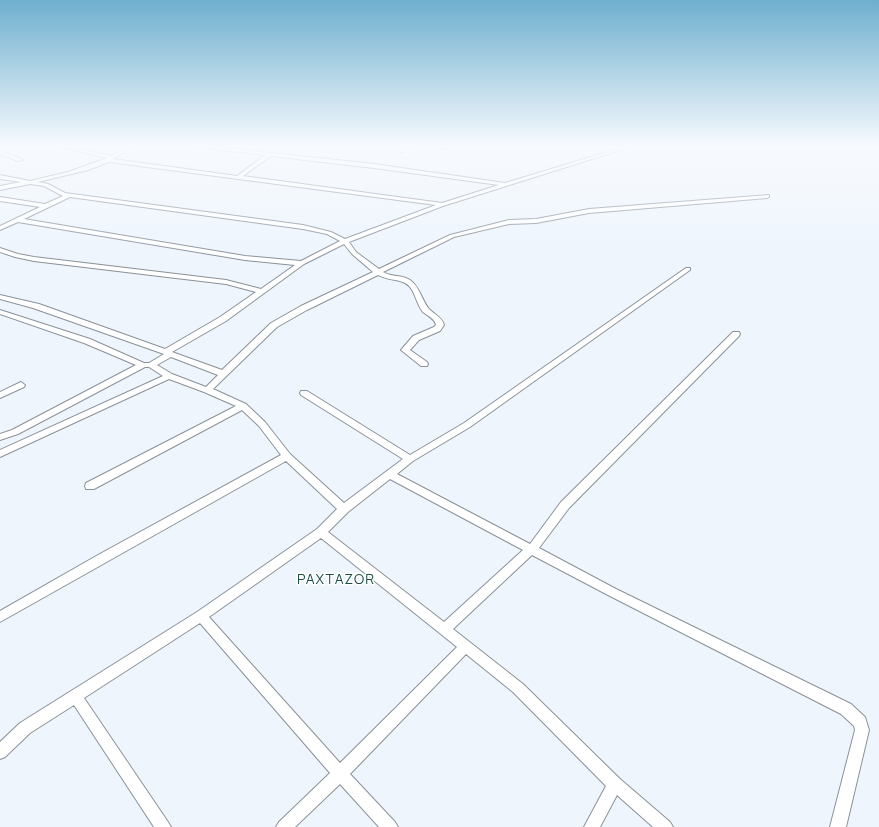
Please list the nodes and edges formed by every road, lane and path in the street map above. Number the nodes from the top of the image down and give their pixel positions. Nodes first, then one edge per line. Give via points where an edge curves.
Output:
1 (16, 185) edge
2 (44, 185) edge
3 (287, 185) edge
4 (505, 185) edge
5 (0, 188) edge
6 (70, 195) junction
7 (767, 196) dead end
8 (0, 199) edge
9 (441, 205) junction
10 (45, 206) junction
11 (19, 220) junction
12 (0, 221) edge
13 (11, 223) junction
14 (0, 228) edge
15 (346, 242) junction
16 (0, 250) edge
17 (302, 263) junction
18 (688, 269) dead end
19 (378, 272) junction
20 (261, 291) junction
21 (0, 297) edge
22 (0, 312) edge
23 (736, 334) dead end
24 (168, 353) junction
25 (424, 364) dead end
26 (147, 365) junction
27 (224, 374) junction
28 (169, 376) junction
29 (21, 385) dead end
30 (207, 390) junction
31 (304, 393) dead end
32 (0, 395) edge
33 (244, 406) junction
34 (0, 437) edge
35 (0, 454) edge
36 (287, 456) junction
37 (410, 459) junction
38 (390, 475) junction
39 (90, 486) dead end
40 (344, 509) junction
41 (321, 532) junction
42 (532, 549) junction
43 (201, 616) junction
44 (0, 618) edge
45 (443, 630) junction
46 (466, 647) junction
47 (75, 695) junction
48 (0, 752) edge
49 (340, 774) junction
50 (615, 784) junction
51 (163, 827) edge
52 (284, 827) edge
53 (390, 827) edge
54 (592, 827) edge
55 (665, 827) edge
56 (838, 827) edge

1 - 5 street
2 - 6 street
3 - 9 street
4 - 9 street
6 - 10 street
6 - 15 street via 303,227 329,233
7 - 19 street via 589,211 536,221 509,222 452,236
8 - 10 street
9 - 15 street
10 - 11 street
11 - 13 street
11 - 17 street via 245,258
12 - 13 street
13 - 14 street
15 - 17 street
15 - 19 street via 354,253
16 - 20 street via 34,259 226,282
17 - 20 street
18 - 37 street via 467,425
19 - 25 street via 387,277 407,281 426,310 439,321 437,329 416,338 405,350
19 - 27 street via 274,324
20 - 24 street via 223,319
21 - 24 street via 36,306
22 - 26 street via 87,341
23 - 42 street via 566,505
24 - 26 street
24 - 27 street
26 - 28 street
26 - 34 street via 15,432
27 - 30 street
28 - 30 street
28 - 35 street
29 - 32 street
30 - 33 street
31 - 37 street
33 - 36 street
33 - 39 street
36 - 40 street
36 - 44 street via 102,558
37 - 38 street
38 - 40 street
38 - 42 street
40 - 41 street
41 - 43 street
41 - 45 street
42 - 45 street
42 - 56 street via 612,592 846,708 860,722 862,730
43 - 47 street
43 - 49 street
45 - 46 street
46 - 49 street
46 - 50 street via 518,688
47 - 48 street via 25,728
47 - 51 street
49 - 52 street
49 - 53 street
50 - 54 street
50 - 55 street

